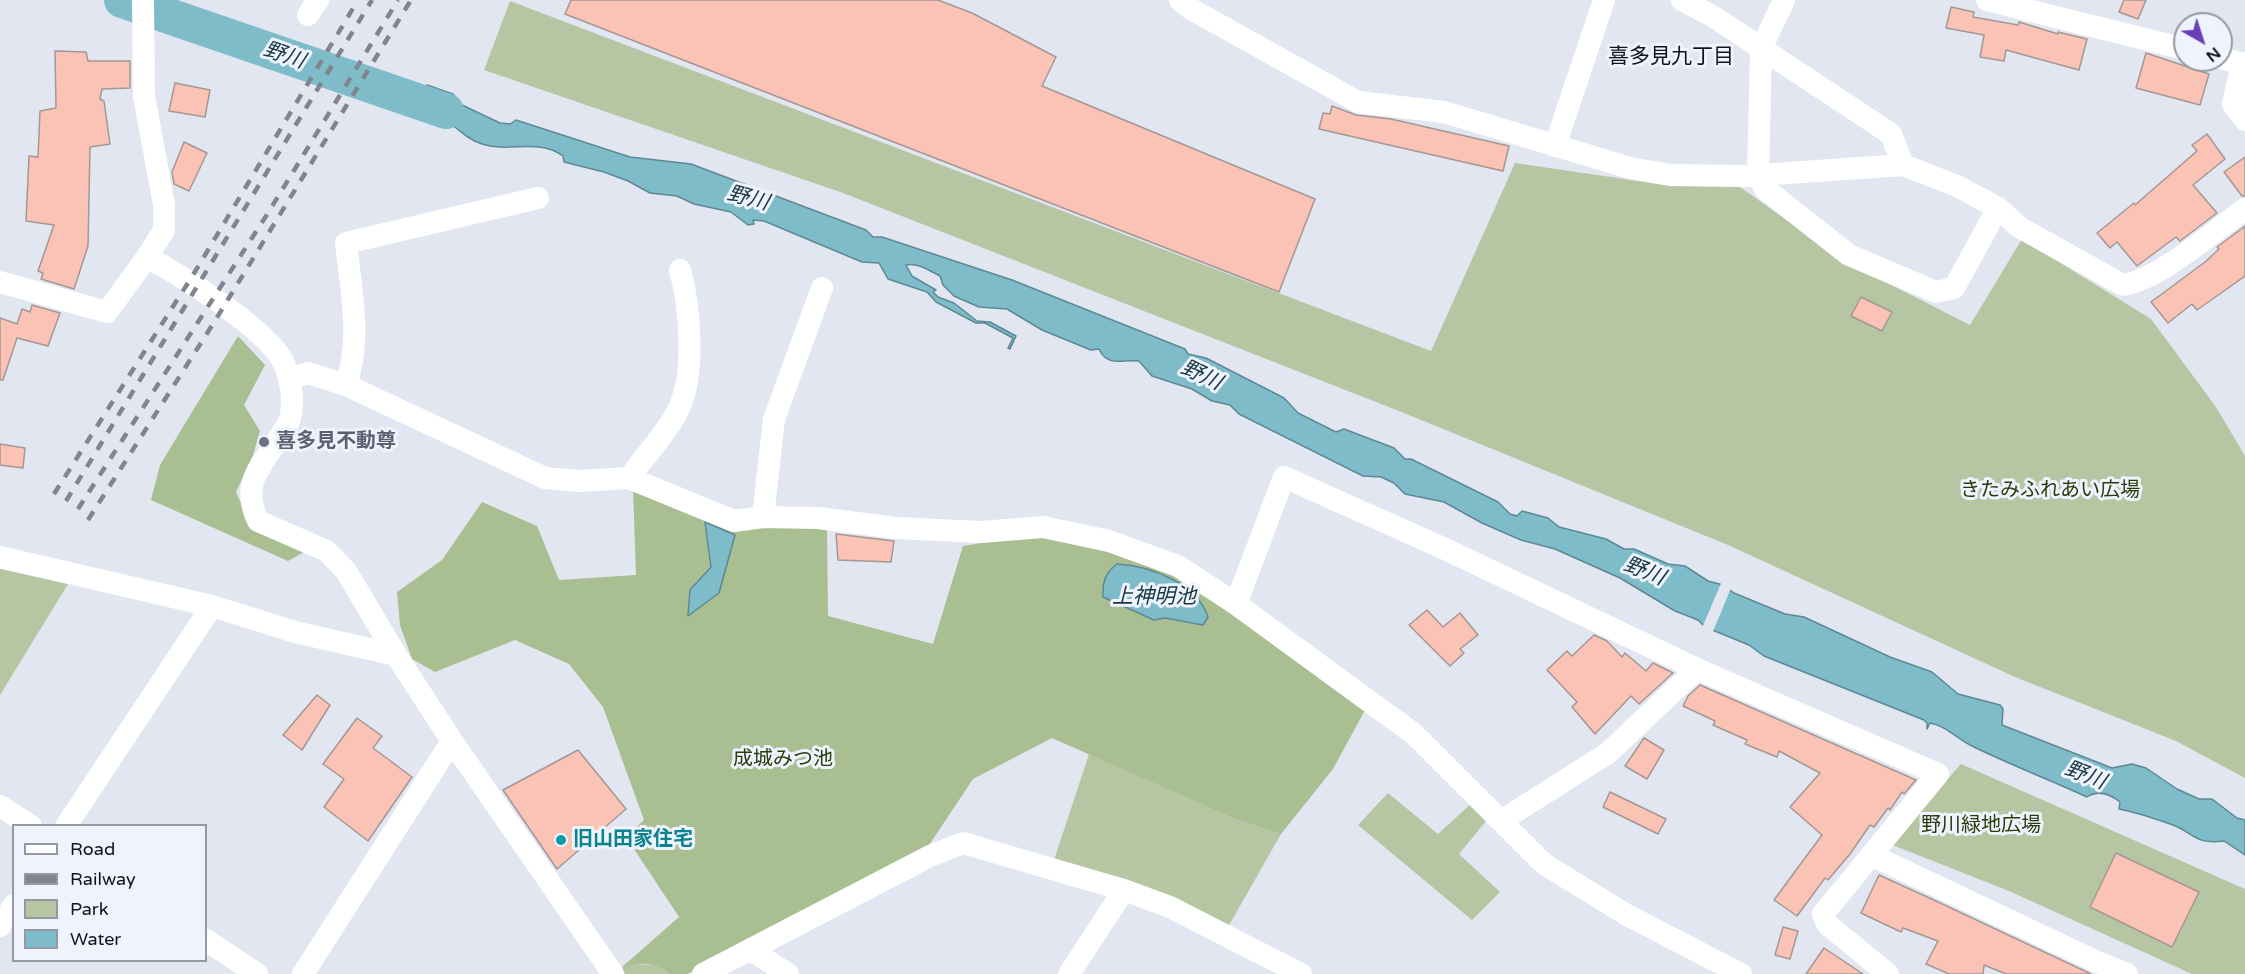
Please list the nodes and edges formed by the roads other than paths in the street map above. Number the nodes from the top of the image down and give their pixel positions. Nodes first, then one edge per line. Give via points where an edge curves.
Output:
1 (143, 0) edge
2 (1604, 0) edge
3 (1682, 0) edge
4 (1784, 0) edge
5 (1987, 0) edge
6 (1190, 3) edge
7 (2173, 46) edge
8 (1761, 49) junction
9 (2236, 62) edge
10 (2245, 120) edge
11 (1555, 146) junction
12 (1903, 165) junction
13 (1758, 174) junction
14 (538, 198) dead end
15 (1998, 208) junction
16 (2245, 209) edge
17 (147, 257) junction
18 (680, 270) dead end
19 (0, 282) edge
20 (822, 288) dead end
21 (289, 379) junction
22 (346, 385) junction
23 (628, 478) junction
24 (763, 517) junction
25 (0, 557) edge
26 (1236, 604) junction
27 (212, 606) junction
28 (396, 655) junction
29 (1696, 669) junction
30 (452, 741) junction
31 (0, 806) edge
32 (1501, 821) junction
33 (30, 824) edge
34 (67, 824) edge
35 (1871, 855) junction
36 (1124, 890) junction
37 (12, 908) edge
38 (0, 926) edge
39 (207, 941) edge
40 (751, 950) junction
41 (257, 974) edge
42 (303, 974) edge
43 (613, 974) edge
44 (703, 974) edge
45 (788, 974) edge
46 (1069, 974) edge
47 (1301, 974) edge
48 (1741, 974) edge
49 (1888, 974) edge
50 (2127, 974) edge

1 - 17 street via 144,96 164,206 164,230
2 - 11 street
3 - 8 street
4 - 8 street
5 - 7 street
6 - 11 street via 1358,102 1444,112
8 - 12 street via 1891,134
8 - 13 street
9 - 10 street via 2233,104
11 - 13 street via 1670,175
12 - 13 street
12 - 15 street via 1957,186
13 - 15 street via 1765,189 1849,255 1936,292 1954,288
14 - 22 street via 346,243 354,314 353,364
15 - 16 street via 2019,227 2123,285 2135,283 2177,258
17 - 19 street via 107,312
17 - 21 street via 177,273 259,334 278,354
18 - 23 street via 687,296 690,359 680,406
20 - 24 street via 774,419
21 - 22 street via 308,373
21 - 28 street via 290,420 251,484 249,503 258,521 327,551 346,571
22 - 23 street via 545,478
23 - 24 street via 734,521
24 - 26 street via 981,532 1043,527 1109,541 1178,566
25 - 27 street
26 - 29 street via 1284,477
26 - 32 street via 1414,734
27 - 28 street via 295,632
27 - 34 street
28 - 30 street
29 - 32 street via 1608,753
29 - 35 street via 1938,774
30 - 42 street
30 - 43 street
31 - 33 street
32 - 48 street via 1544,864 1626,915
35 - 49 street via 1823,914 1827,924
35 - 50 street
36 - 40 street via 963,843 930,856
36 - 46 street
36 - 47 street via 1170,907
37 - 38 street
39 - 41 street
40 - 44 street
40 - 45 street

